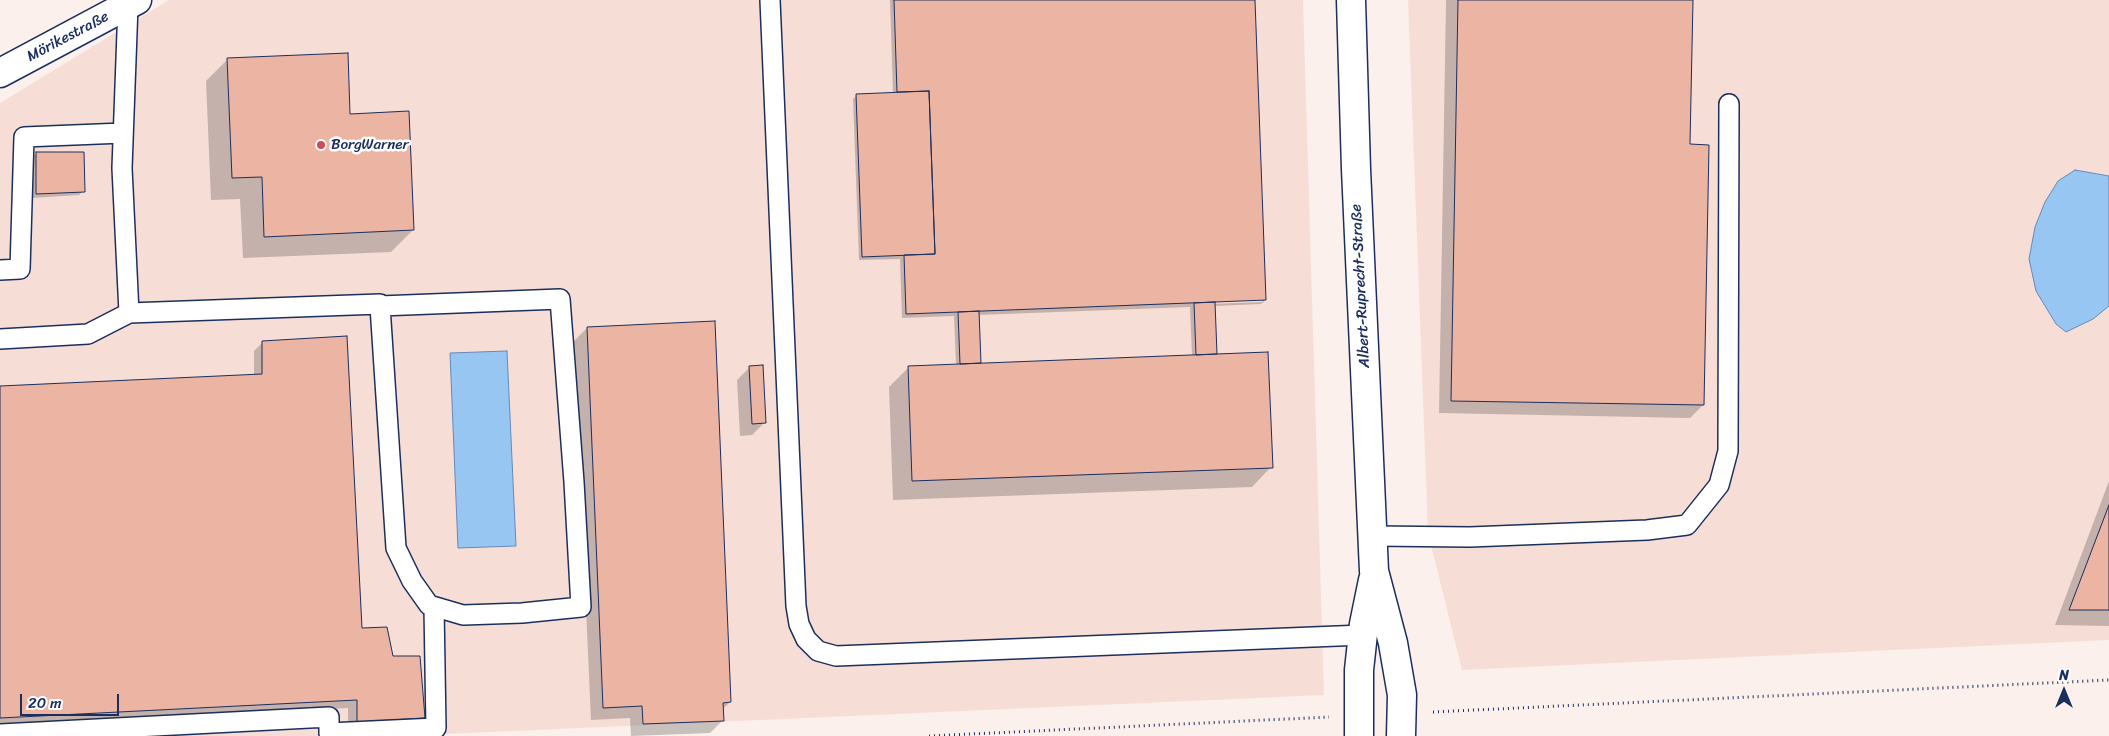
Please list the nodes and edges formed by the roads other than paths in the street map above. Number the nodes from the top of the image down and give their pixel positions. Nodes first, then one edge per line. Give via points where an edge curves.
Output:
1 (770, 0) edge
2 (1351, 0) edge
3 (130, 2) edge
4 (0, 73) edge
5 (1729, 104) dead end
6 (123, 133) junction
7 (0, 270) edge
8 (380, 306) junction
9 (129, 313) junction
10 (0, 339) edge
11 (1373, 536) junction
12 (1374, 571) junction
13 (434, 607) junction
14 (1363, 635) junction
15 (1402, 725) edge
16 (1359, 726) edge
17 (0, 734) edge

1 - 14 lane via 796,606 799,624 818,651 836,656
2 - 11 street, Albert-Ruprecht-Straße
3 - 4 street, Mörikestraße
3 - 6 lane
5 - 11 lane via 1728,450 1719,485 1687,525 1647,530 1470,537
6 - 7 lane via 24,137 20,269
6 - 9 lane
8 - 9 lane
8 - 13 lane via 396,548 412,581 429,605
8 - 13 lane via 560,299 581,607 463,616
9 - 10 lane via 88,334
11 - 12 street, Albert-Ruprecht-Straße
12 - 14 street
12 - 15 street via 1393,643 1402,695
13 - 17 lane via 436,728 329,732 328,717
14 - 16 street

